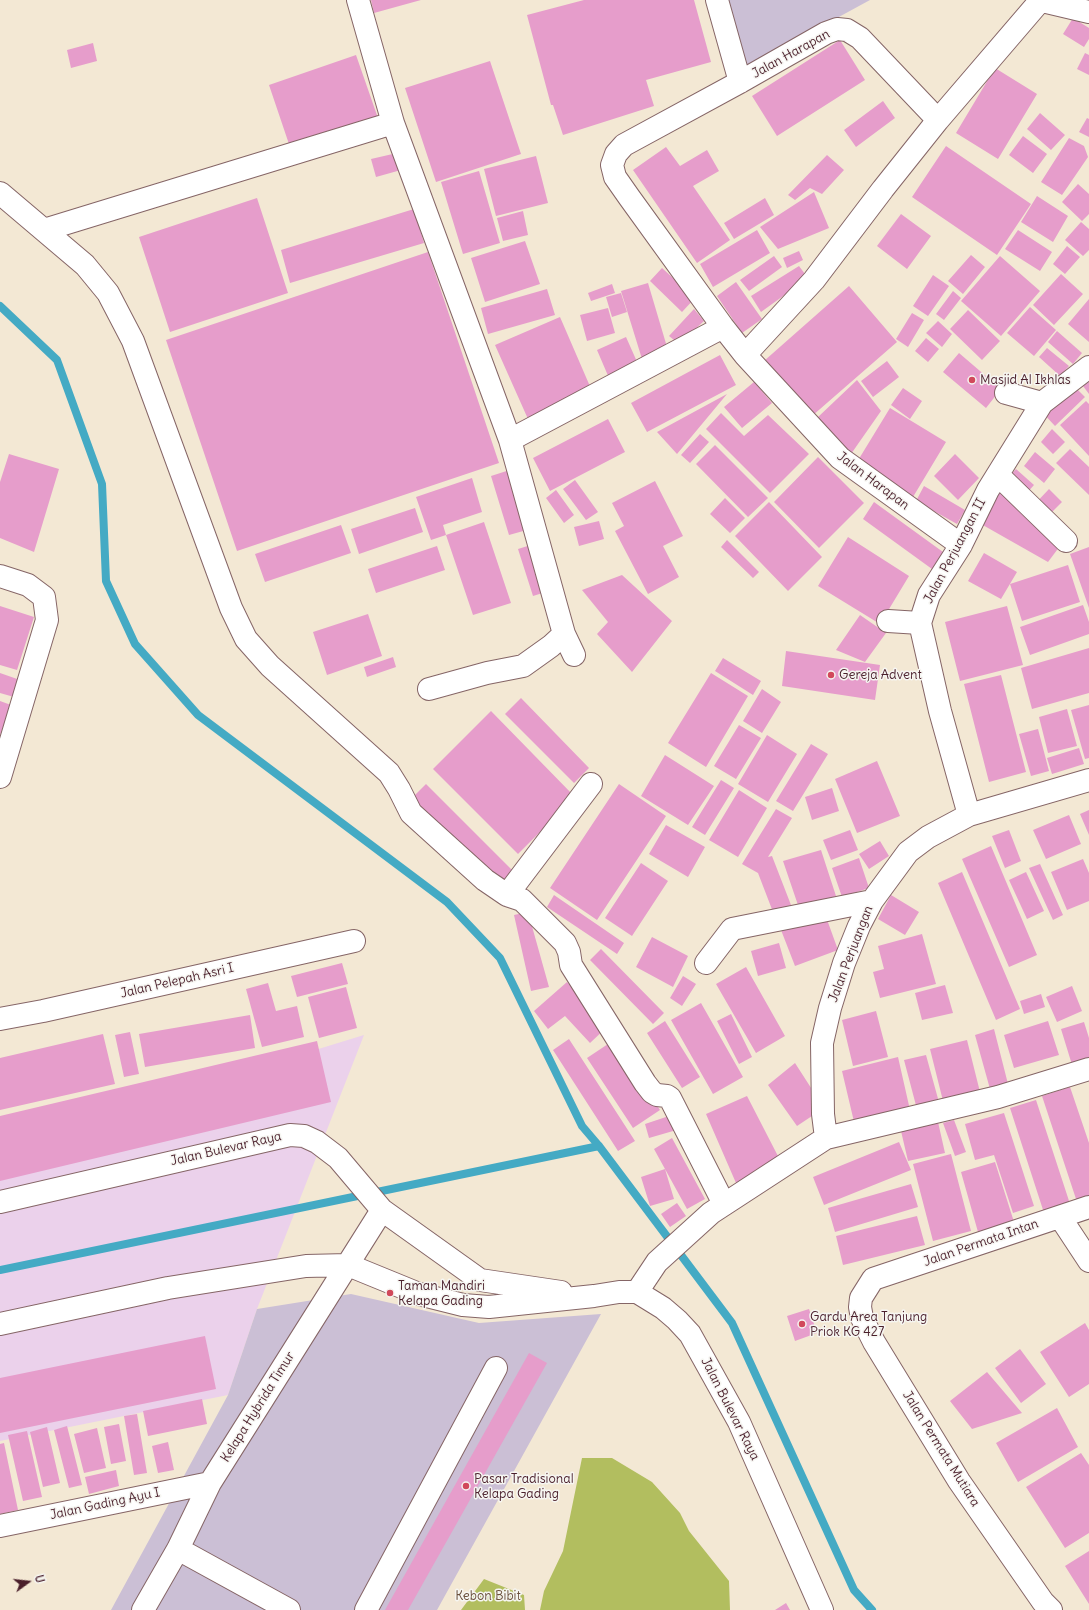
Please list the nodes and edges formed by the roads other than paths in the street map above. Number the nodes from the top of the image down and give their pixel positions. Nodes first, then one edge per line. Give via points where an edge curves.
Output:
1 (358, 0) edge
2 (717, 0) edge
3 (1039, 0) edge
4 (1089, 12) edge
5 (740, 82) junction
6 (938, 120) junction
7 (393, 123) junction
8 (0, 193) edge
9 (44, 230) junction
10 (723, 327) junction
11 (745, 355) junction
12 (1089, 367) edge
13 (1006, 393) dead end
14 (1042, 403) junction
15 (510, 440) junction
16 (998, 475) junction
17 (1066, 541) dead end
18 (961, 545) junction
19 (0, 576) edge
20 (888, 621) dead end
21 (920, 623) junction
22 (564, 634) junction
23 (574, 655) dead end
24 (429, 689) dead end
25 (0, 777) edge
26 (1089, 780) edge
27 (591, 784) dead end
28 (969, 815) junction
29 (507, 895) junction
30 (872, 901) junction
31 (354, 942) dead end
32 (706, 963) dead end
33 (0, 1019) edge
34 (1089, 1069) edge
35 (826, 1138) junction
36 (0, 1202) edge
37 (724, 1204) junction
38 (378, 1205) junction
39 (1089, 1207) edge
40 (1060, 1217) junction
41 (1089, 1261) edge
42 (348, 1265) junction
43 (873, 1279) joint
44 (637, 1292) junction
45 (594, 1296) junction
46 (0, 1324) edge
47 (496, 1368) dead end
48 (210, 1483) junction
49 (0, 1526) edge
50 (178, 1549) junction
51 (143, 1610) edge
52 (289, 1610) edge
53 (366, 1610) edge
54 (822, 1610) edge
55 (1051, 1610) edge

1 - 7 street
2 - 5 street
3 - 4 street
3 - 6 street
5 - 6 street, Jalan Harapan via 826,33 837,29 847,30 860,38
5 - 10 street, Jalan Harapan via 624,145 616,154 612,165 615,177
6 - 11 street via 814,280
7 - 9 street
7 - 15 street
8 - 9 street
9 - 29 street via 85,265 108,293 133,341 231,608 246,639 270,666 389,773 411,813 485,880
10 - 11 street, Jalan Harapan
10 - 15 street
11 - 18 street, Jalan Harapan via 840,458
12 - 14 street, Jalan Perjuangan II
13 - 14 street
14 - 16 street, Jalan Perjuangan II
15 - 22 street
16 - 17 street
16 - 18 street, Jalan Perjuangan II
18 - 21 street, Jalan Perjuangan II via 929,595
19 - 25 street via 28,585 44,597 47,620
20 - 21 street
21 - 28 street via 940,711
22 - 23 street
22 - 24 street via 522,666 487,672
26 - 28 street, Jalan Perjuangan
27 - 29 street
28 - 30 street, Jalan Perjuangan via 928,837 908,852
29 - 37 street via 522,900 565,943 571,965 645,1083 657,1095 670,1098
30 - 32 street via 732,929
30 - 35 street, Jalan Perjuangan via 844,963 822,1043
31 - 33 street, Jalan Pelepah Asri I via 51,1010
34 - 35 street via 998,1097
35 - 37 street
36 - 38 street, Jalan Bulevar Raya via 290,1135 304,1136 317,1142 338,1158
37 - 44 street via 657,1262
38 - 42 street, Kelapa Hybrida Timur
38 - 45 street, Jalan Bulevar Raya via 480,1280
39 - 40 street, Jalan Permata Intan
40 - 41 street
40 - 43 street, Jalan Permata Intan
42 - 45 street, Jalan Bulevar Raya via 419,1294 462,1305 489,1307
42 - 46 street, Jalan Bulevar Raya via 306,1266 254,1273 168,1288
42 - 48 street, Kelapa Hybrida Timur
43 - 55 street, Jalan Permata Mutiara via 861,1298 860,1307 862,1318 874,1342 959,1482
44 - 45 street, Jalan Bulevar Raya
44 - 54 street, Jalan Bulevar Raya via 668,1312 690,1334 739,1422
47 - 53 street
48 - 49 street, Jalan Gading Ayu I
48 - 50 street, Kelapa Hybrida Timur
50 - 51 street, Kelapa Hybrida Timur
50 - 52 street

